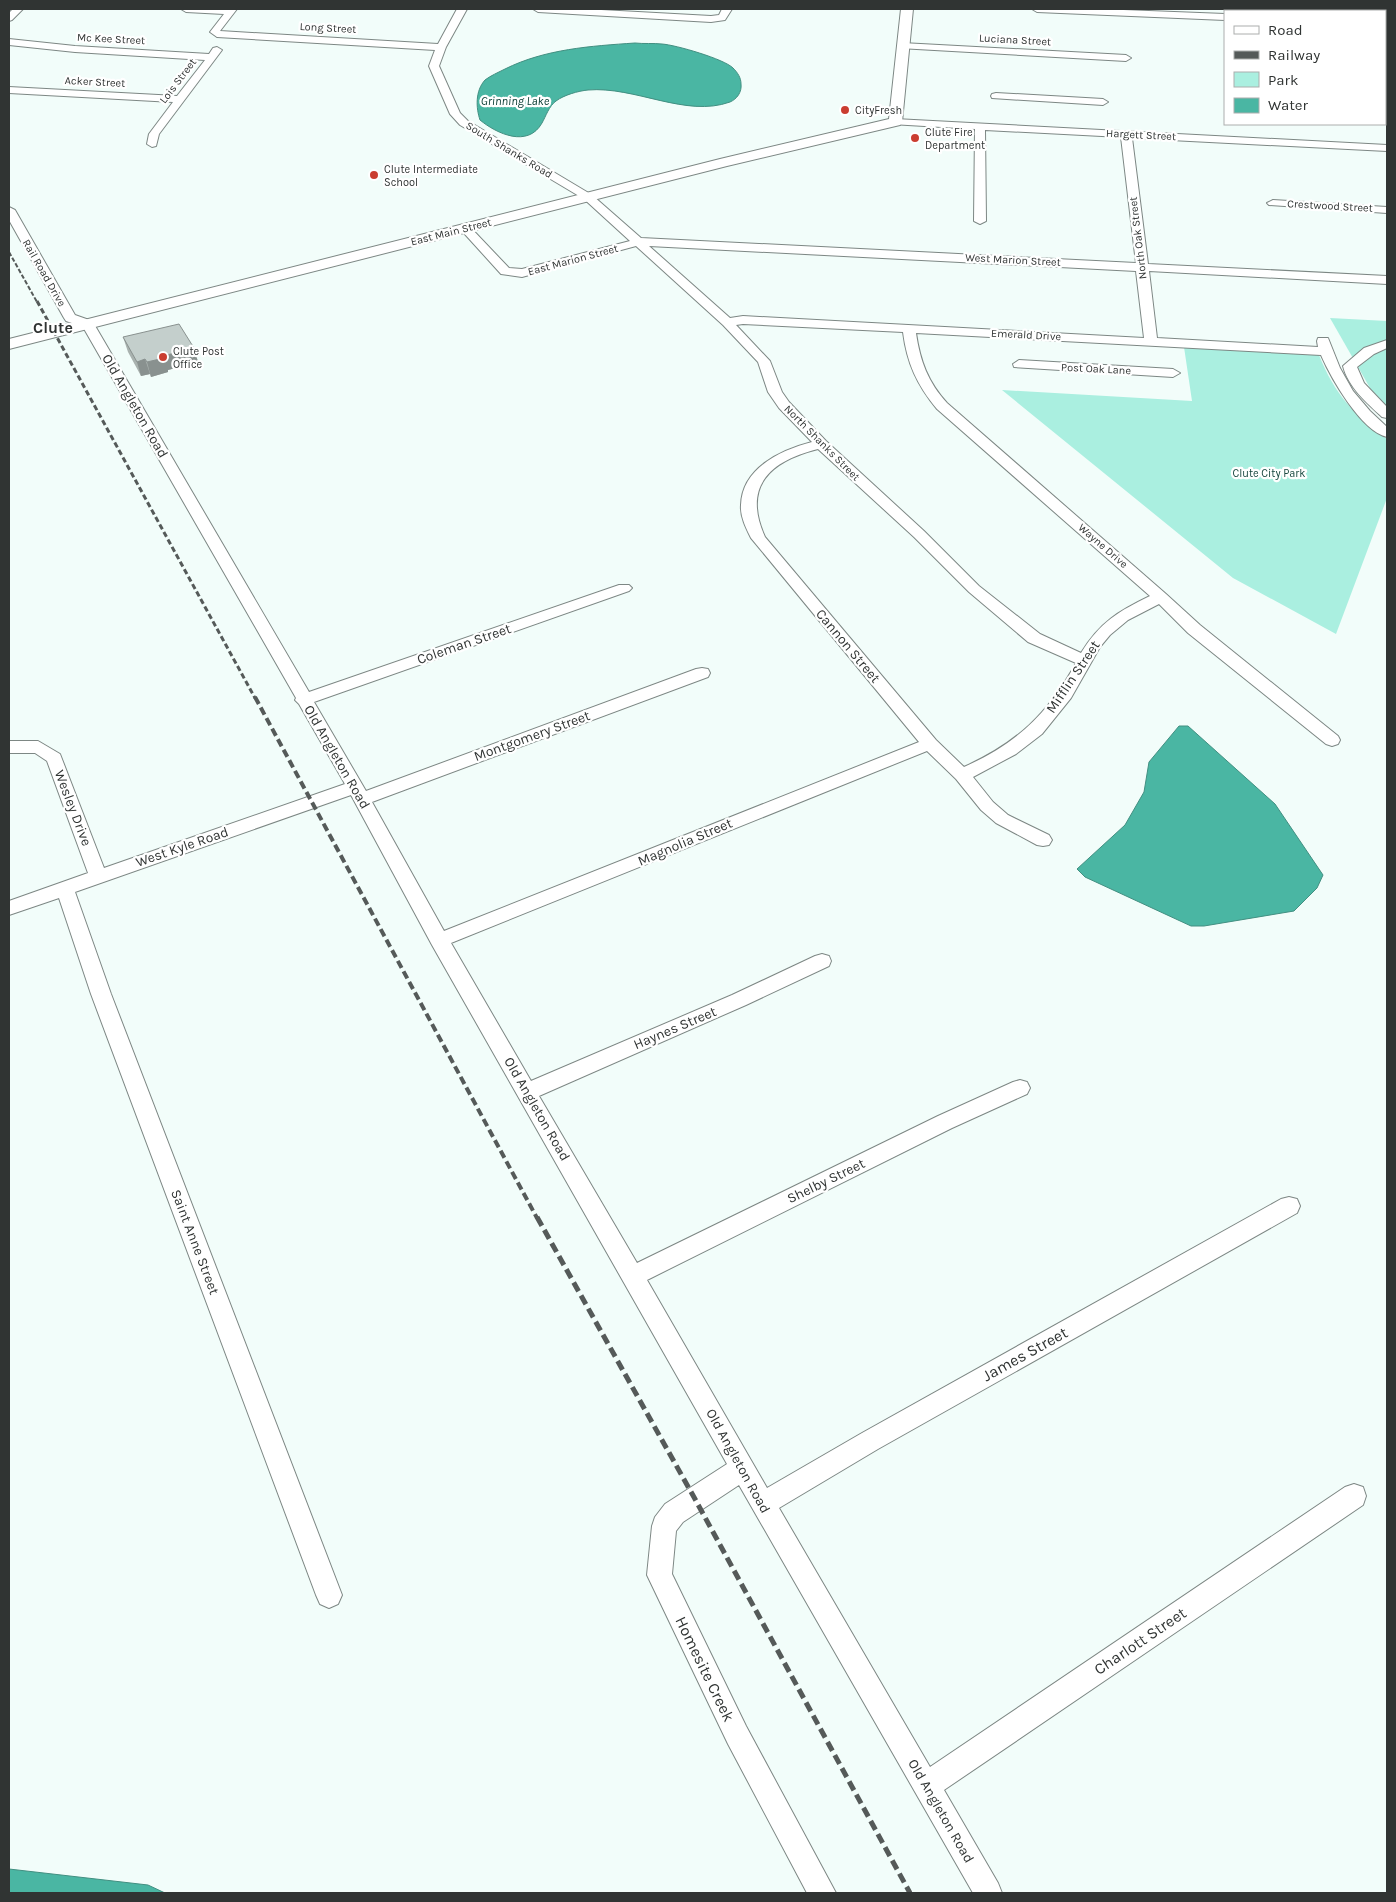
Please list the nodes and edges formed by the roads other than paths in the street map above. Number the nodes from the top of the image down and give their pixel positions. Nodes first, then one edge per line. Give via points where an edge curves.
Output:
1 (18, 9) edge
2 (186, 9) edge
3 (462, 9) edge
4 (538, 9) edge
5 (727, 9) edge
6 (907, 9) edge
7 (1036, 9) edge
8 (231, 10) edge
9 (1224, 17) edge
10 (9, 18) edge
11 (228, 36) junction
12 (9, 42) edge
13 (902, 46) junction
14 (441, 47) junction
15 (212, 57) junction
16 (1126, 58) dead end
17 (9, 90) edge
18 (996, 96) dead end
19 (179, 99) junction
20 (1103, 102) dead end
21 (895, 122) junction
22 (980, 127) junction
23 (1126, 134) junction
24 (152, 144) dead end
25 (1387, 148) edge
26 (588, 197) junction
27 (1273, 203) dead end
28 (9, 210) edge
29 (1387, 210) edge
30 (980, 221) dead end
31 (466, 229) junction
32 (640, 242) junction
33 (1141, 267) junction
34 (1387, 280) edge
35 (727, 322) junction
36 (88, 324) junction
37 (909, 328) junction
38 (1151, 341) junction
39 (1168, 342) junction
40 (9, 344) edge
41 (1387, 344) edge
42 (1019, 364) dead end
43 (1387, 414) edge
44 (1387, 433) edge
45 (821, 444) junction
46 (624, 588) dead end
47 (1161, 597) junction
48 (1084, 660) junction
49 (702, 672) dead end
50 (304, 700) junction
51 (1332, 740) dead end
52 (930, 744) junction
53 (9, 747) edge
54 (962, 775) junction
55 (358, 793) junction
56 (1043, 840) dead end
57 (98, 876) junction
58 (65, 888) junction
59 (9, 908) edge
60 (439, 940) junction
61 (822, 962) dead end
62 (1020, 1088) dead end
63 (527, 1092) junction
64 (1289, 1206) dead end
65 (633, 1276) junction
66 (743, 1468) junction
67 (1354, 1496) dead end
68 (763, 1504) junction
69 (329, 1595) dead end
70 (926, 1786) junction
71 (822, 1893) edge
72 (988, 1893) edge

1 - 10 street
2 - 8 street
3 - 14 street, South Shanks Road
4 - 5 street via 722,18
6 - 13 main road
7 - 9 street
8 - 11 street, Long Street via 215,32
11 - 14 street, Long Street
11 - 15 street, Lois Street
12 - 15 street, Mc Kee Street
13 - 16 street, Luciana Street
13 - 21 main road
14 - 26 street, South Shanks Road via 434,66 456,114 464,123
15 - 19 street, Lois Street
17 - 19 street, Acker Street
18 - 20 street via 1061,104
19 - 24 street, Lois Street via 154,134
21 - 22 street, Hargett Street
21 - 26 main road, East Main Street
22 - 23 street, Hargett Street via 1064,127
22 - 30 street
23 - 25 street, Hargett Street
23 - 33 street, North Oak Street
26 - 31 main road, East Main Street
26 - 32 street, North Shanks Street
27 - 29 street, Crestwood Street
28 - 36 street, Rail Road Drive via 70,318
31 - 32 street, East Marion Street via 505,271 512,273
31 - 36 main road, East Main Street
32 - 33 street, West Marion Street
32 - 35 street, North Shanks Street
33 - 34 street, West Marion Street
33 - 38 street, North Oak Street
35 - 37 street, Emerald Drive via 743,320
35 - 45 street, North Shanks Street via 764,361 775,392 784,405
36 - 40 main road, East Main Street
36 - 50 street, Old Angleton Road
37 - 38 street, Emerald Drive
37 - 47 street, Wayne Drive via 917,371 942,406
38 - 39 street, Emerald Drive
39 - 42 street, Post Oak Lane via 1173,376
39 - 44 street, Emerald Drive via 1324,346 1333,370 1348,394 1363,413
41 - 43 street via 1369,351 1350,366 1351,373 1373,402
45 - 48 street, North Shanks Street via 989,603 1034,638
45 - 52 street, Cannon Street via 788,455 759,476 748,503 750,517 758,538
46 - 50 street, Coleman Street
47 - 48 street, Mifflin Street via 1112,624
47 - 51 street, Wayne Drive via 1194,629
48 - 54 street, Mifflin Street via 1063,697 1032,733 1003,756
49 - 55 street, Montgomery Street
50 - 55 street, Old Angleton Road
52 - 54 street, Cannon Street
52 - 60 street, Magnolia Street
53 - 57 street, Wesley Drive via 38,746 54,758
54 - 56 street, Cannon Street via 1002,819
55 - 57 street, West Kyle Road
55 - 60 street, Old Angleton Road
57 - 58 street, West Kyle Road
58 - 59 street, West Kyle Road
58 - 69 street, Saint Anne Street via 101,994
60 - 63 street, Old Angleton Road
61 - 63 street, Haynes Street
62 - 65 street, Shelby Street via 936,1126
63 - 65 street, Old Angleton Road
64 - 68 street, James Street
65 - 66 street, Old Angleton Road
66 - 68 street, Old Angleton Road
66 - 71 street, Homesite Creek via 674,1512 664,1526 659,1575 737,1735
67 - 70 street, Charlott Street
68 - 70 street, Old Angleton Road
70 - 72 street, Old Angleton Road

